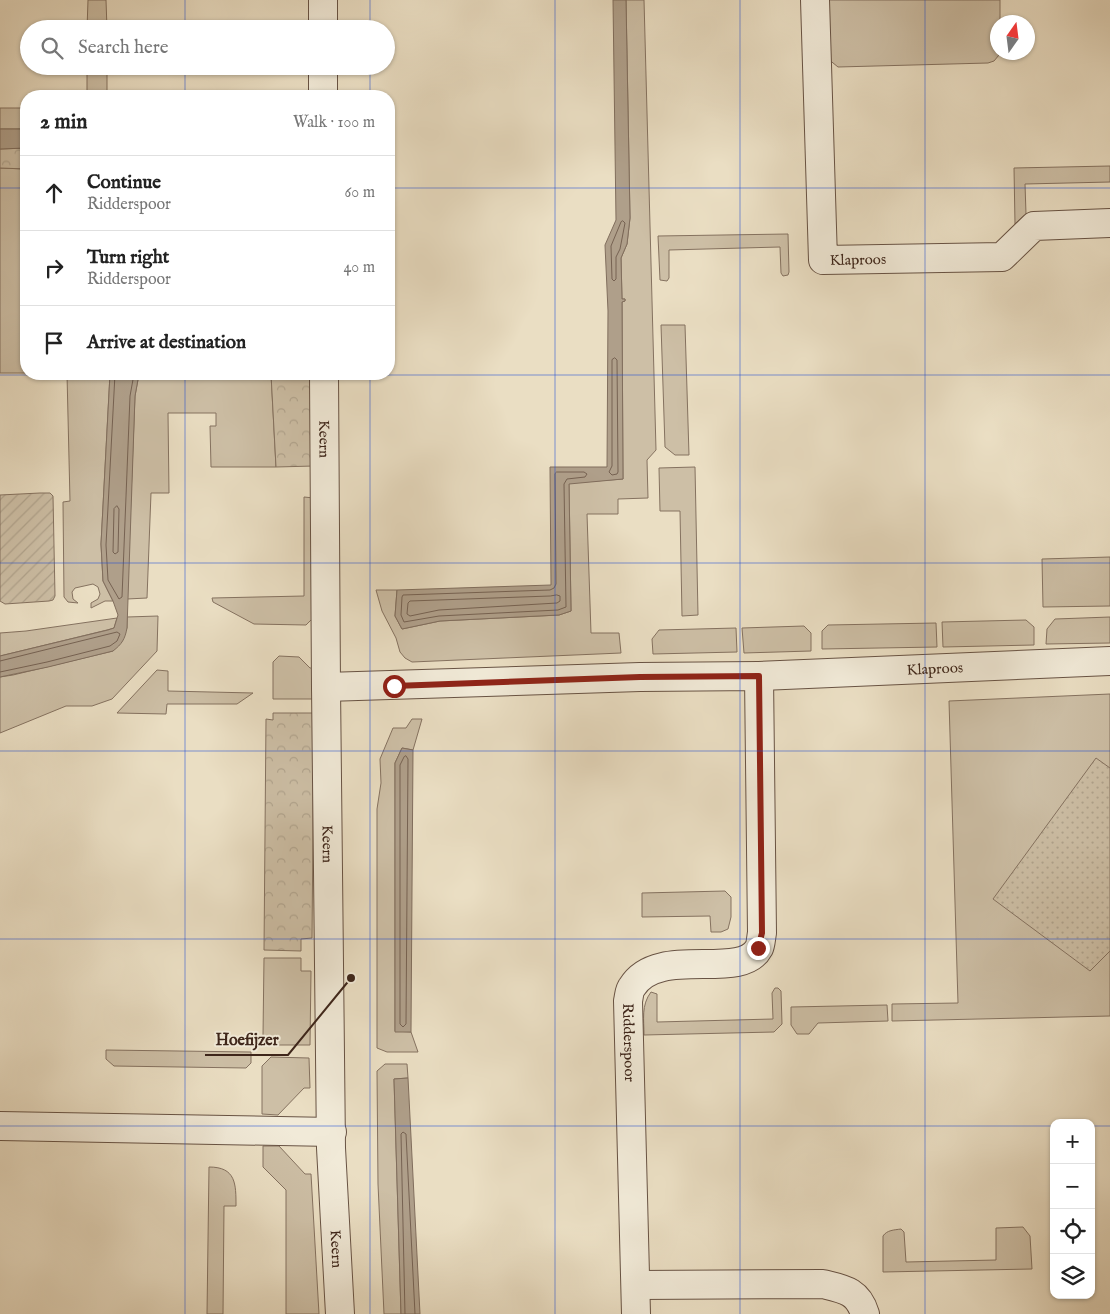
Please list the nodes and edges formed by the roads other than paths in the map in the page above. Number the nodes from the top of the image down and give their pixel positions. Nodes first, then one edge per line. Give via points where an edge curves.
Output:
1 (323, 0) edge
2 (814, 0) edge
3 (323, 20) edge
4 (323, 75) edge
5 (323, 90) edge
6 (1110, 224) edge
7 (324, 380) edge
8 (1110, 661) edge
9 (759, 676) junction
10 (326, 688) junction
11 (0, 1126) edge
12 (332, 1132) junction
13 (637, 1285) junction
14 (340, 1314) edge
15 (636, 1314) edge
16 (865, 1314) edge

1 - 3 street
2 - 6 street, Klaproos via 823,260 1002,257 1034,226
4 - 5 street
7 - 10 street, Keern
8 - 9 street, Klaproos
9 - 10 street
9 - 13 street, Ridderspoor via 762,933 758,948 749,957 736,962 654,968 631,987 628,1002
10 - 12 street, Keern
11 - 12 street
12 - 14 street, Keern
13 - 15 street, Ridderspoor
13 - 16 street via 823,1284 855,1295

